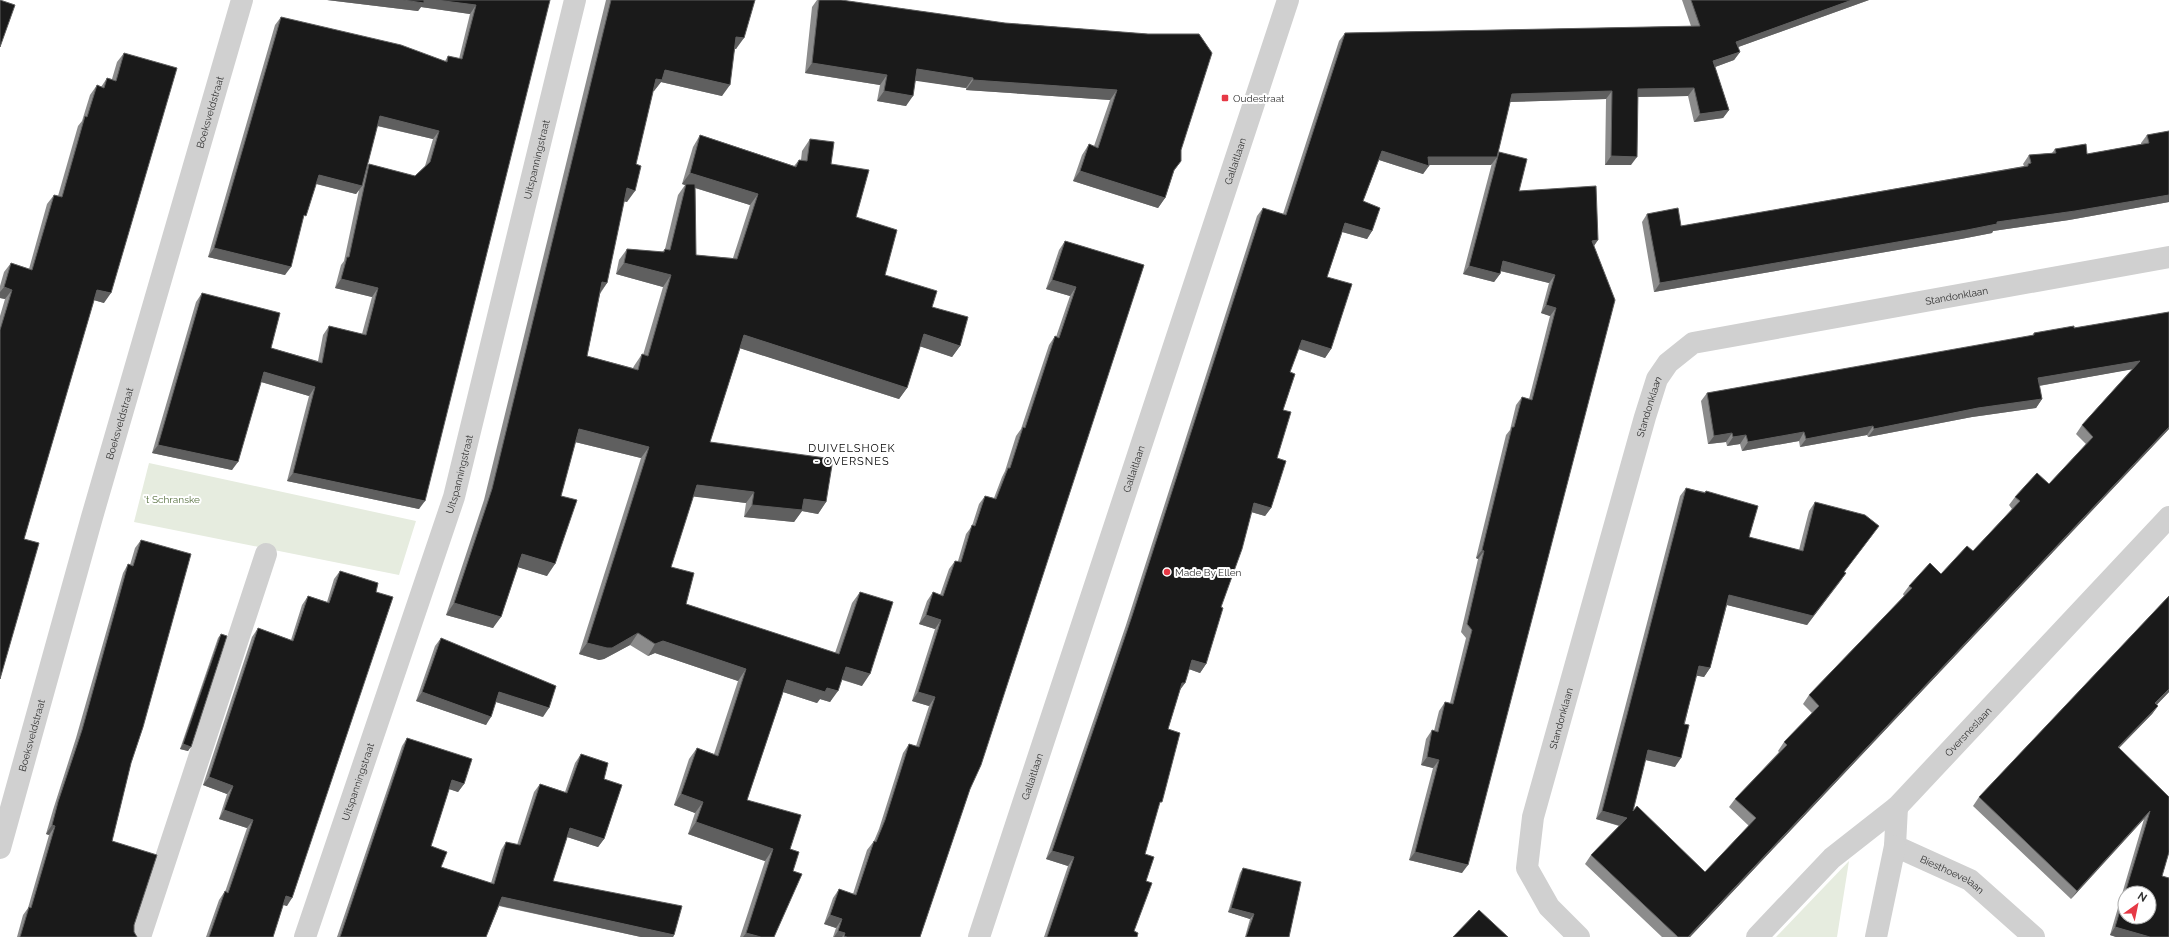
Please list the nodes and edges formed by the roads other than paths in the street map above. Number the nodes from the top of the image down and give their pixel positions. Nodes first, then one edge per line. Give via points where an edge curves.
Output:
1 (242, 0) edge
2 (575, 0) edge
3 (1288, 0) edge
4 (2169, 257) edge
5 (2169, 517) edge
6 (266, 554) dead end
7 (1897, 807) junction
8 (1895, 846) junction
9 (0, 848) edge
10 (140, 937) edge
11 (305, 937) edge
12 (979, 937) edge
13 (1578, 937) edge
14 (1757, 937) edge
15 (1876, 937) edge
16 (2034, 937) edge

1 - 9 street, Boeksveldstraat via 90,525
2 - 11 street, Uitspanningstraat via 454,497
3 - 12 street, Gallaitlaan
4 - 13 street, Standonklaan via 1693,343 1668,362 1657,379 1645,417 1533,817 1527,868 1549,906
5 - 7 street, Oversneslaan
6 - 10 street
7 - 8 street
7 - 14 street, Oversneslaan via 1832,858
8 - 15 street
8 - 16 street, Biesthoevelaan via 1970,880

